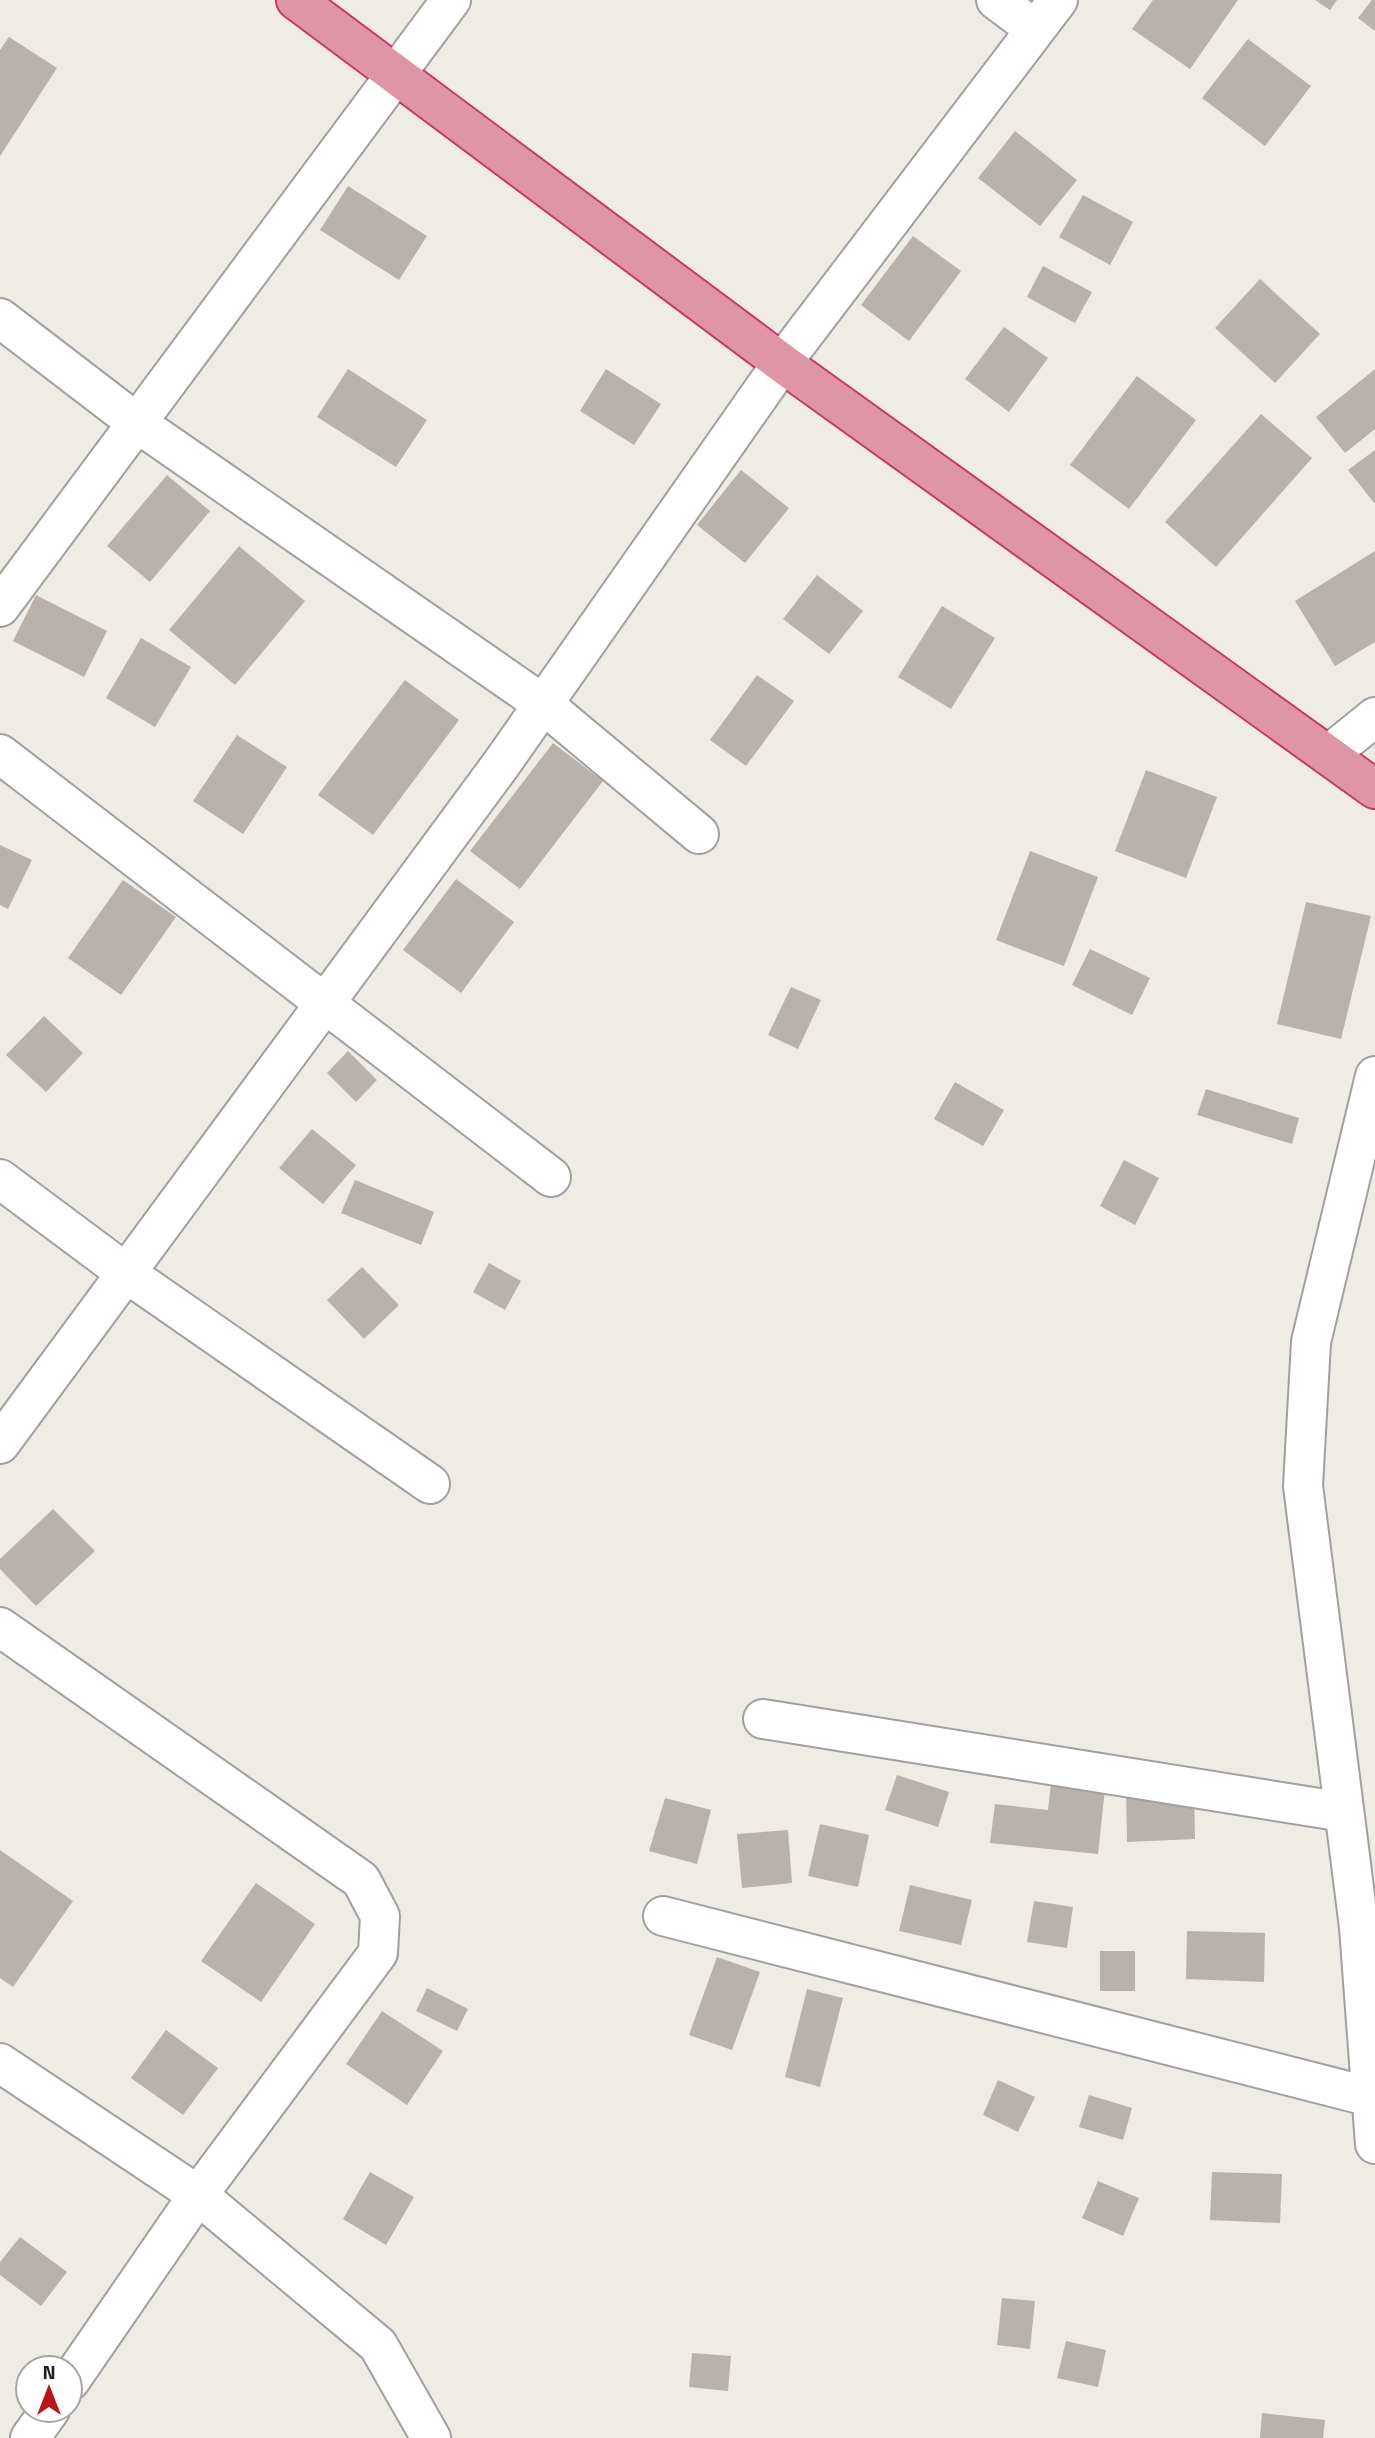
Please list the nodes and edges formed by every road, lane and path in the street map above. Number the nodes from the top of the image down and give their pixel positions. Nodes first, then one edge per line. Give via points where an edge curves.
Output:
1 (296, 0) edge
2 (451, 0) edge
3 (996, 0) edge
4 (1058, 0) edge
5 (1035, 29) junction
6 (396, 75) junction
7 (0, 318) edge
8 (782, 363) junction
9 (137, 424) junction
10 (0, 607) edge
11 (543, 704) junction
12 (1375, 717) edge
13 (0, 754) edge
14 (1328, 755) junction
15 (1375, 789) edge
16 (699, 834) dead end
17 (324, 1005) junction
18 (1375, 1076) edge
19 (551, 1177) dead end
20 (0, 1179) edge
21 (126, 1273) junction
22 (0, 1444) edge
23 (430, 1484) dead end
24 (0, 1627) edge
25 (763, 1719) dead end
26 (1344, 1812) junction
27 (663, 1916) dead end
28 (1367, 1929) edge
29 (0, 2063) edge
30 (1371, 2097) junction
31 (1375, 2144) edge
32 (198, 2195) junction
33 (84, 2361) edge
34 (431, 2438) edge

1 - 6 highway
2 - 6 street
3 - 5 street
4 - 5 street
5 - 8 street
6 - 8 highway
6 - 9 street
7 - 9 street
8 - 11 street
8 - 14 highway
9 - 10 street
9 - 11 street
11 - 16 street
11 - 17 street
12 - 14 street
13 - 17 street
14 - 15 highway
17 - 19 street
17 - 21 street
18 - 26 street via 1311,1342 1303,1486
20 - 21 street
21 - 22 street
21 - 23 street
24 - 32 street via 360,1880 380,1916 378,1953
25 - 26 street
26 - 28 street
27 - 30 street
28 - 30 street
29 - 32 street
30 - 31 street
32 - 33 street
32 - 34 street via 378,2345

